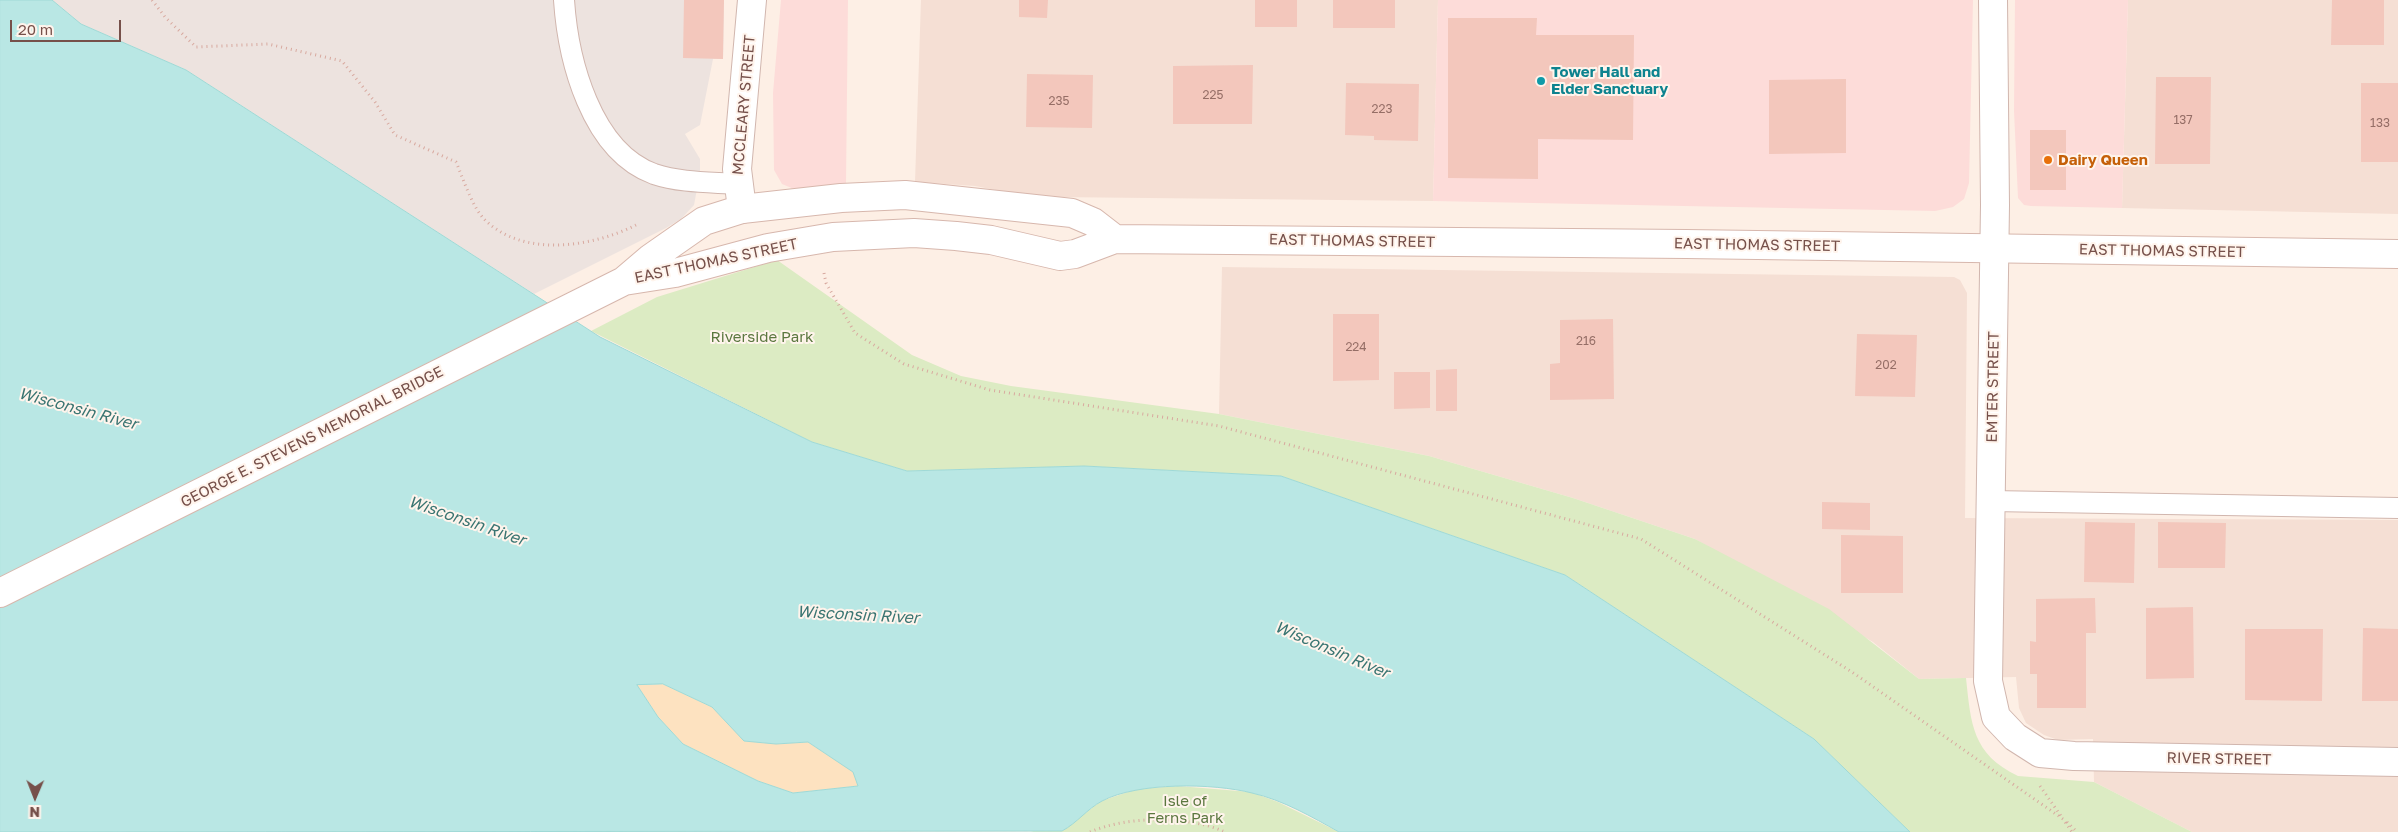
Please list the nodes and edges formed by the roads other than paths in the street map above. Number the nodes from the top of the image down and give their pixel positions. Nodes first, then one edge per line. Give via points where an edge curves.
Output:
1 (564, 0) edge
2 (752, 0) edge
3 (1993, 0) edge
4 (740, 196) junction
5 (1115, 239) junction
6 (1994, 248) junction
7 (2398, 254) edge
8 (624, 280) junction
9 (1991, 501) junction
10 (2398, 508) edge
11 (0, 593) edge
12 (2040, 752) joint
13 (2398, 762) edge

1 - 4 lane via 568,38 579,78 592,110 617,150 638,167
2 - 4 main road, MCCLEARY STREET via 737,169
3 - 6 main road, EMTER STREET
4 - 5 main road, EAST THOMAS STREET via 930,197 1072,213 1093,222
4 - 8 main road, EAST THOMAS STREET
5 - 6 main road, EAST THOMAS STREET
5 - 8 main road, EAST THOMAS STREET via 1076,254 1060,256 991,240 956,236 914,233 833,237 768,248 675,273
6 - 7 main road, EAST THOMAS STREET
6 - 9 main road, EMTER STREET
8 - 11 main road, GEORGE E. STEVENS MEMORIAL BRIDGE
9 - 10 lane
9 - 12 main road, EMTER STREET via 1988,681 1991,703 1996,717 2015,737
12 - 13 main road, RIVER STREET via 2074,756

